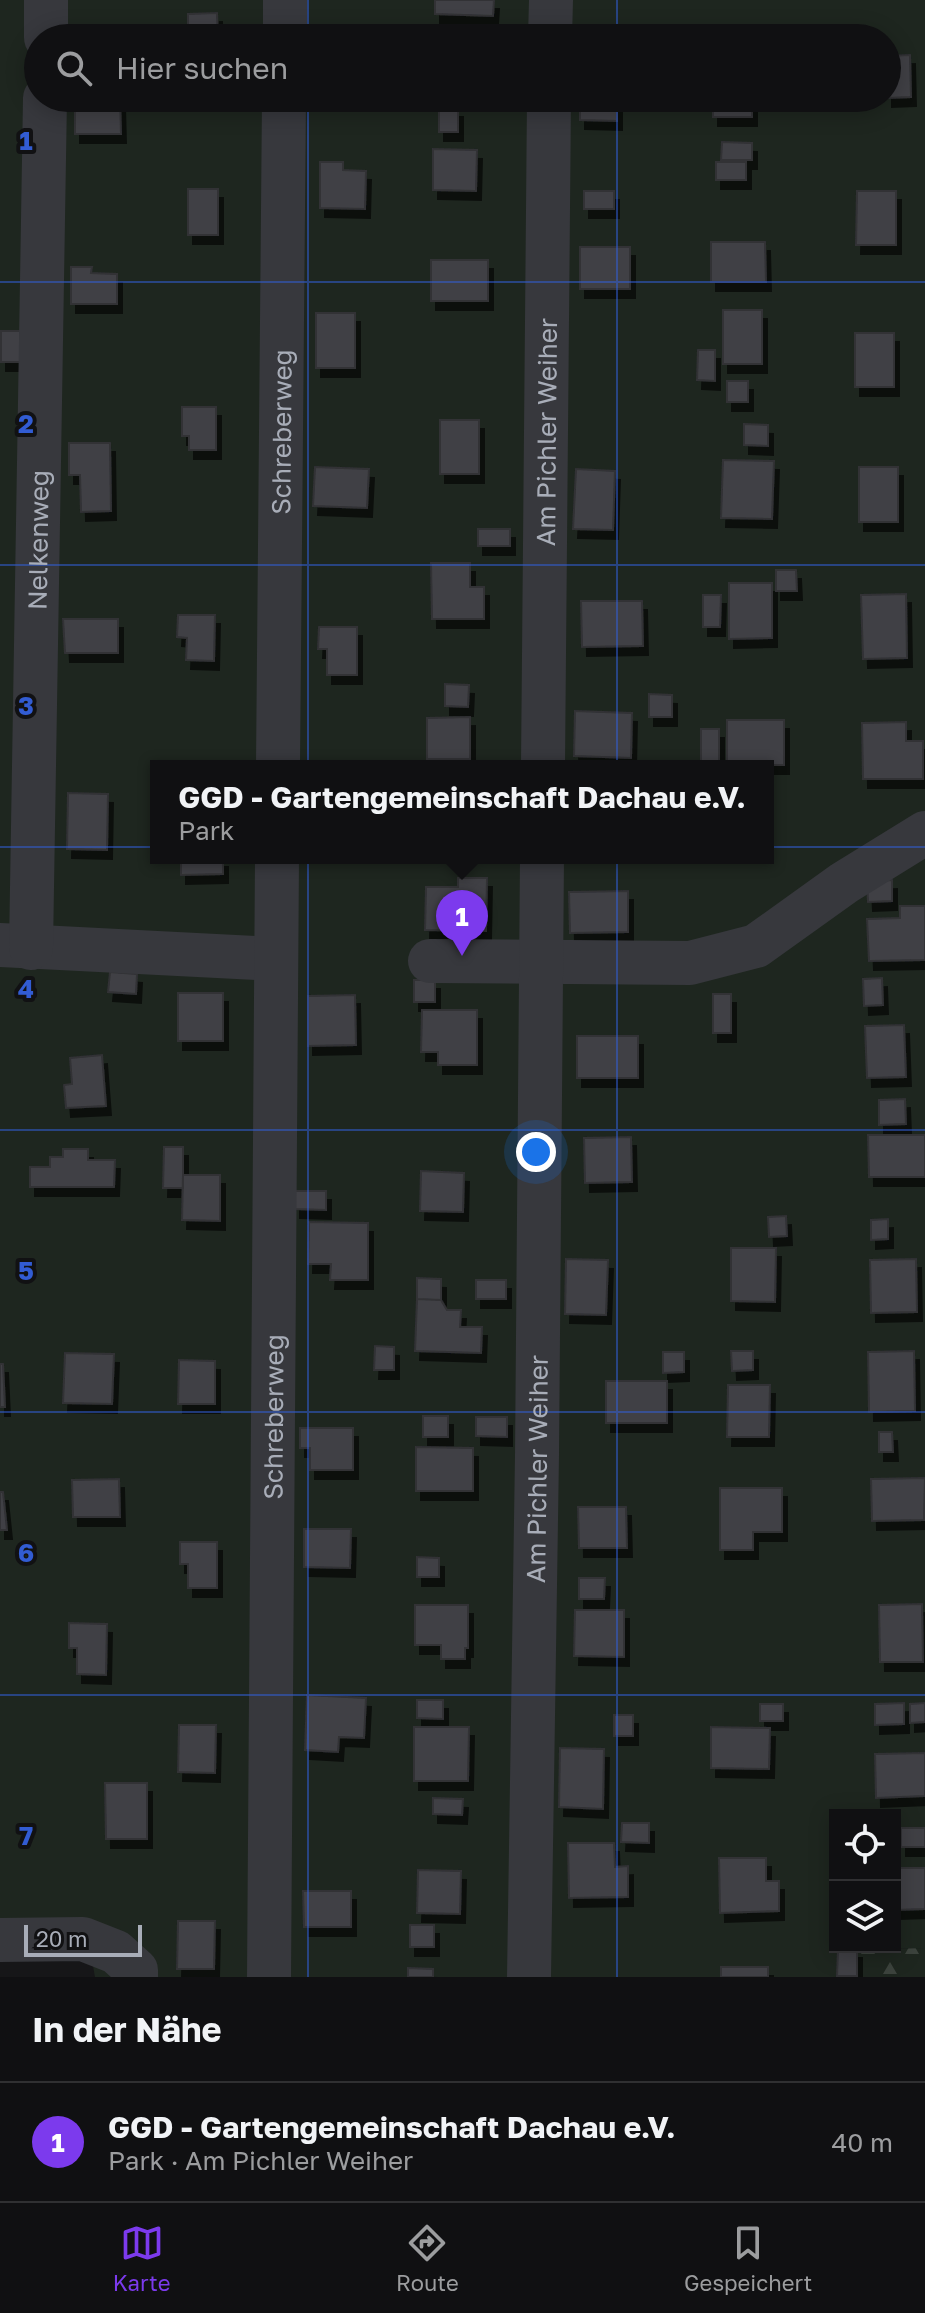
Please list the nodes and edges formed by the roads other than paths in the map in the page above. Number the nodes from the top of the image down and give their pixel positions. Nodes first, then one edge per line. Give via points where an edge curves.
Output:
1 (46, 0) edge
2 (285, 0) edge
3 (551, 0) edge
4 (46, 24) edge
5 (285, 24) edge
6 (550, 24) edge
7 (44, 112) edge
8 (284, 112) edge
9 (549, 112) edge
10 (278, 760) edge
11 (543, 760) edge
12 (18, 789) edge
13 (925, 833) edge
14 (277, 864) edge
15 (542, 864) edge
16 (16, 947) edge
17 (276, 959) junction
18 (430, 961) dead end
19 (542, 962) junction
20 (0, 1940) edge
21 (136, 1977) edge
22 (269, 1977) edge
23 (529, 1977) edge

1 - 4 street
2 - 5 street
3 - 6 street
7 - 12 street, Nelkenweg
8 - 10 street, Schreberweg
9 - 11 street, Am Pichler Weiher
12 - 16 street, Nelkenweg
13 - 19 street via 756,946 690,963
14 - 17 street, Schreberweg
15 - 19 street, Am Pichler Weiher
16 - 17 street, Nelkenweg
17 - 22 street, Schreberweg
18 - 19 street
19 - 23 street, Am Pichler Weiher
20 - 21 street via 83,1939 116,1952 136,1970

